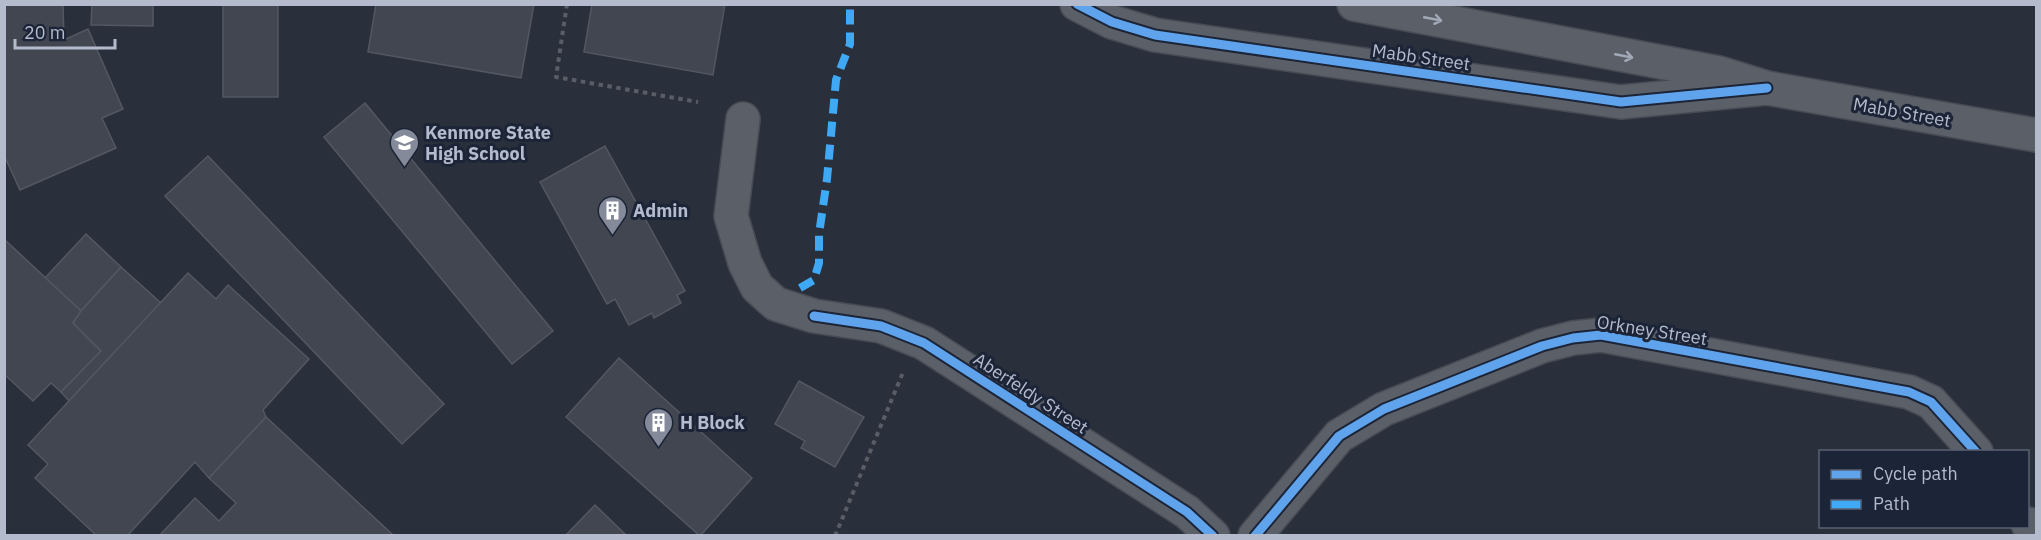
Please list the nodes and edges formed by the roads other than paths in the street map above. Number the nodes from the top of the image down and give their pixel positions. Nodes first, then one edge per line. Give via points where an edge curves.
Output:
1 (1077, 4) edge
2 (1354, 4) edge
3 (1767, 88) junction
4 (743, 119) dead end
5 (2037, 135) edge
6 (1974, 450) edge
7 (1213, 536) edge
8 (1255, 536) edge

1 - 3 street, Mabb Street via 1112,22 1155,35 1621,102
2 -> 3 street, Mabb Street via 1719,74
3 - 5 street, Mabb Street
4 - 7 street, Aberfeldy Street via 731,216 745,263 757,287 776,304 814,316 881,326 924,343 1187,512
6 - 8 street, Orkney Street via 1931,402 1909,392 1601,335 1573,338 1542,346 1414,396 1339,436

